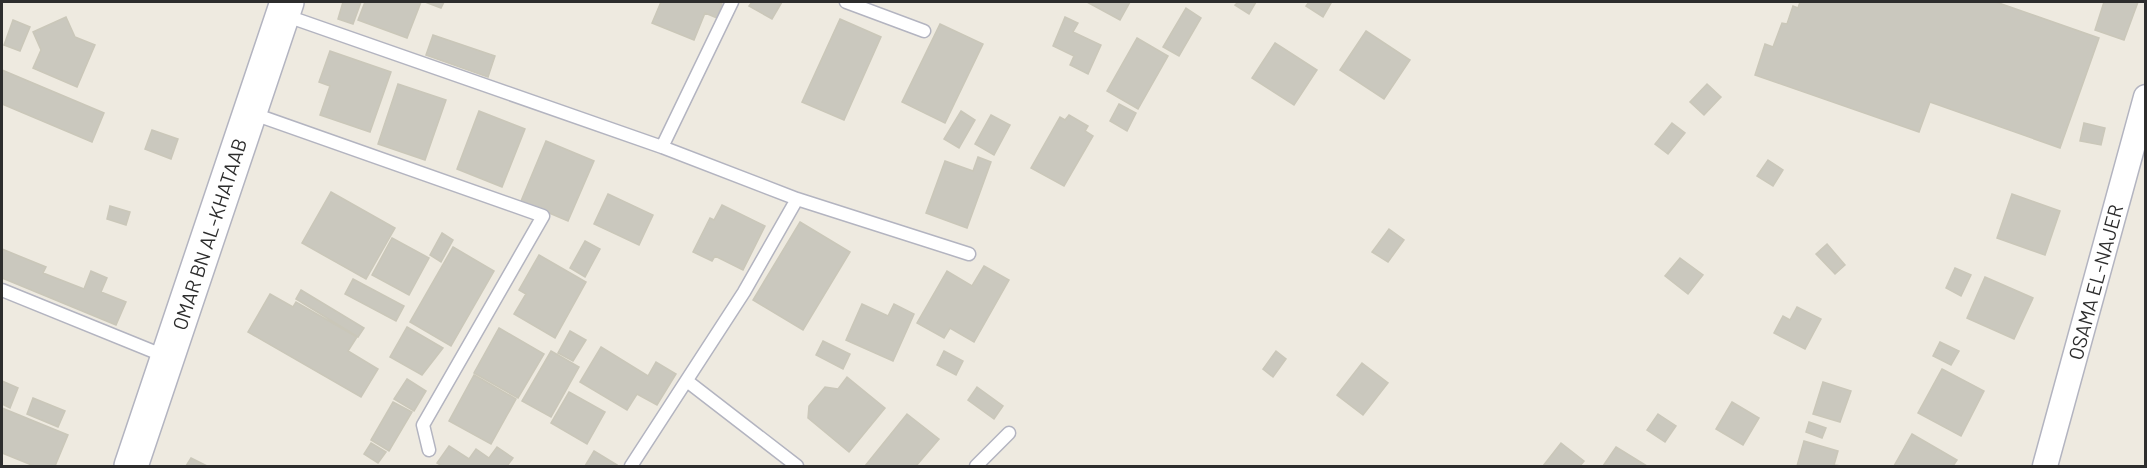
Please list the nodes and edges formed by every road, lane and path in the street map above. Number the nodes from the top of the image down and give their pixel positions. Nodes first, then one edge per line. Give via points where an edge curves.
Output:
1 (732, 2) edge
2 (846, 2) edge
3 (285, 8) edge
4 (924, 31) dead end
5 (2145, 97) edge
6 (250, 112) junction
7 (662, 147) junction
8 (797, 200) junction
9 (969, 254) dead end
10 (2, 290) edge
11 (168, 357) junction
12 (687, 381) junction
13 (1009, 433) dead end
14 (429, 450) dead end
15 (131, 466) edge
16 (631, 466) edge
17 (797, 466) edge
18 (976, 466) edge
19 (2044, 466) edge

1 - 7 lane
2 - 4 lane
3 - 6 main road, OMAR BN AL-KHATAAB
3 - 7 lane
5 - 19 street, OSAMA EL-NAJER
6 - 11 main road, OMAR BN AL-KHATAAB
6 - 14 lane via 543,216 423,425
7 - 8 lane
8 - 9 lane
8 - 12 lane
10 - 11 lane
11 - 15 main road, OMAR BN AL-KHATAAB
12 - 16 lane
12 - 17 lane
13 - 18 lane

